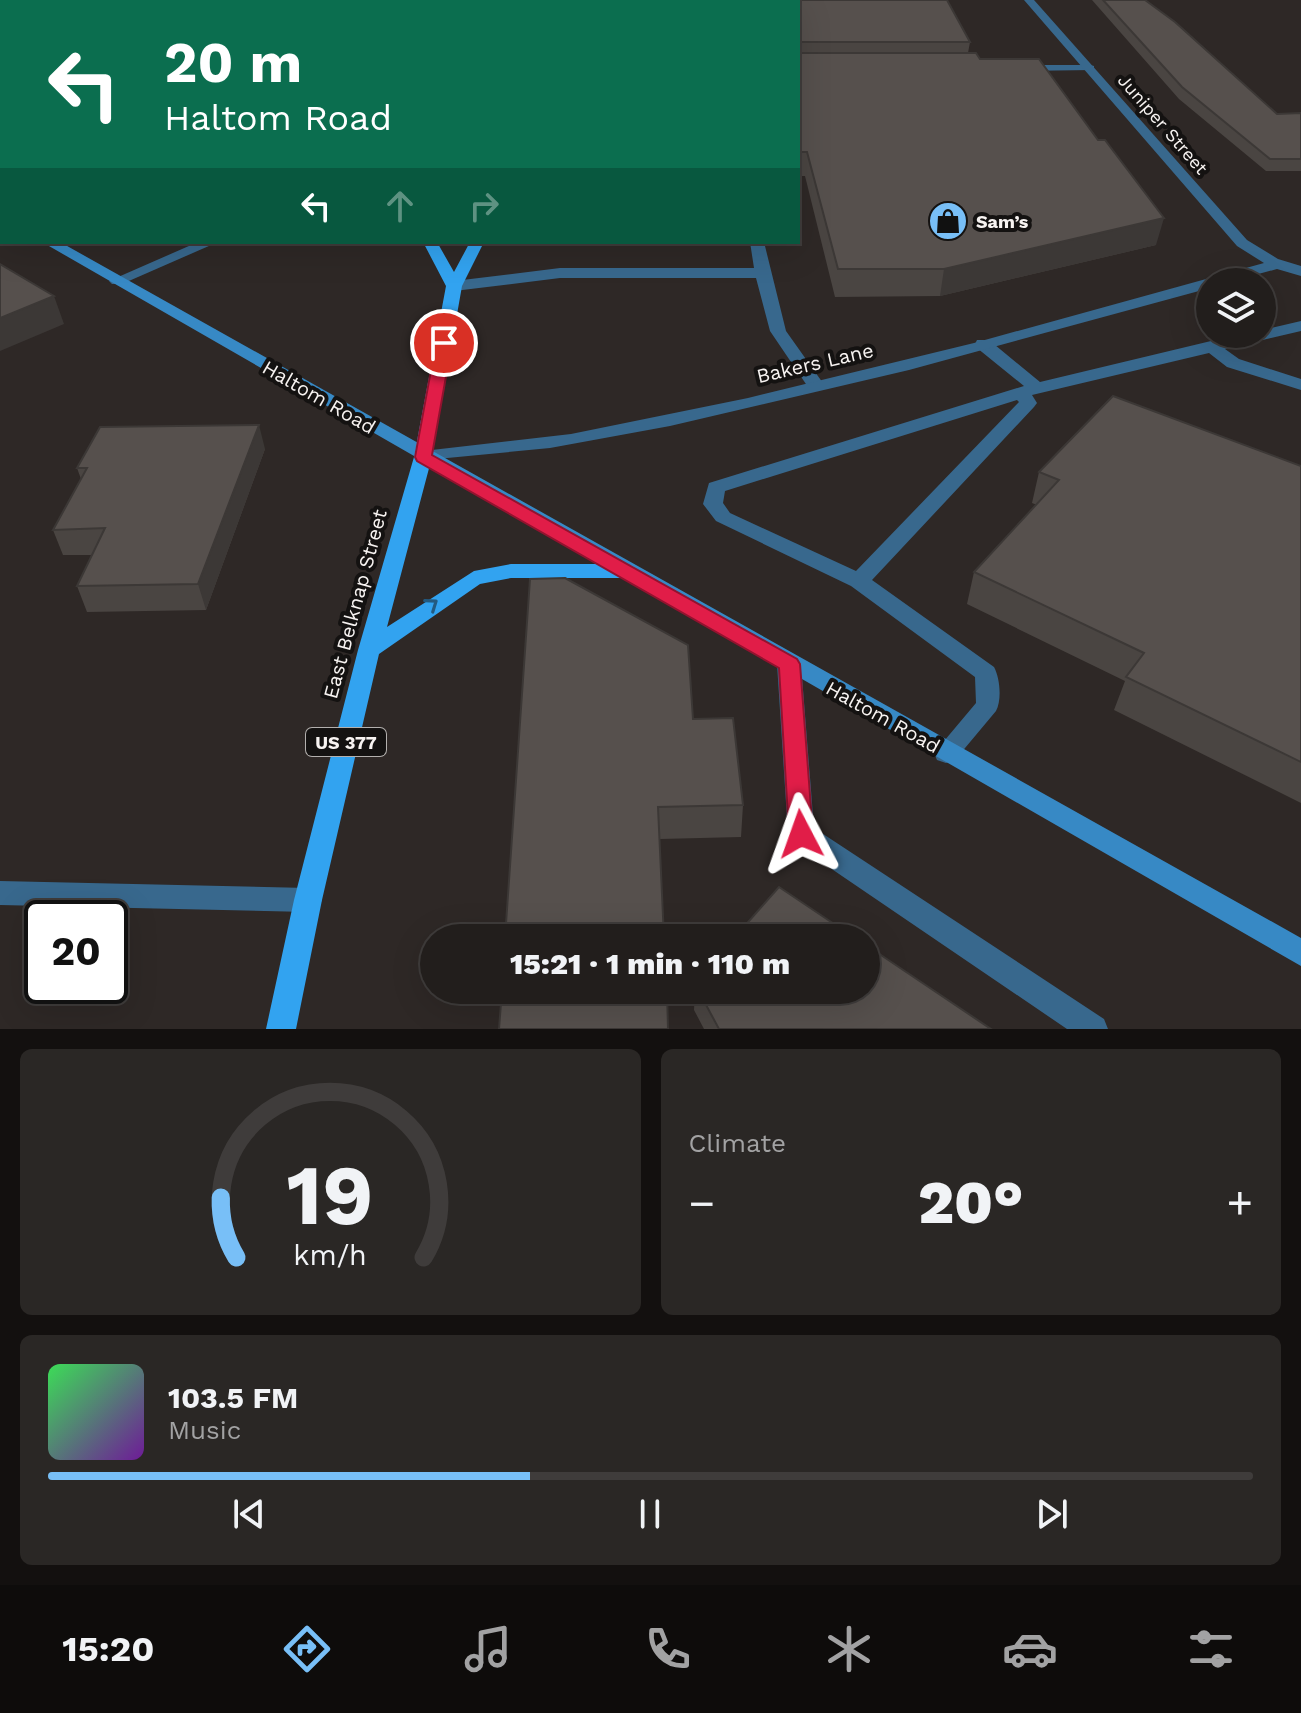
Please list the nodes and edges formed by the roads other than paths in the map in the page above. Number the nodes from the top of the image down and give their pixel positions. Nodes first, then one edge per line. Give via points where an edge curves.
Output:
1 (1029, 0) edge
2 (1007, 68) edge
3 (1090, 68) junction
4 (52, 244) edge
5 (206, 244) edge
6 (431, 244) edge
7 (476, 244) edge
8 (757, 244) edge
9 (1301, 258) edge
10 (1275, 264) junction
11 (1261, 268) edge
12 (1301, 271) edge
13 (762, 273) junction
14 (117, 281) junction
15 (454, 286) junction
16 (1196, 286) edge
17 (1301, 326) edge
18 (1276, 332) edge
19 (983, 344) junction
20 (1203, 348) edge
21 (1214, 348) edge
22 (1301, 385) edge
23 (816, 386) junction
24 (1029, 390) junction
25 (423, 457) junction
26 (626, 571) junction
27 (859, 581) junction
28 (369, 650) junction
29 (789, 664) junction
30 (946, 753) junction
31 (0, 893) edge
32 (308, 900) junction
33 (1301, 953) edge
34 (281, 1029) edge
35 (1093, 1029) edge

1 - 3 street, Juniper Street
2 - 3 street
3 - 10 street, Juniper Street via 1242,243
4 - 14 main road, Haltom Road
5 - 14 street
6 - 15 main road
7 - 15 main road, US 377
8 - 13 street
9 - 10 street, Bakers Lane
10 - 11 street, Bakers Lane
10 - 12 street
13 - 15 street via 560,273
13 - 23 street via 778,331
14 - 25 main road, Haltom Road
15 - 25 main road, East Belknap Street / US 377
16 - 19 street, Bakers Lane
17 - 18 street
19 - 23 street, Bakers Lane
19 - 24 street
20 - 24 street
21 - 22 street via 1233,363
23 - 25 street, Bakers Lane via 590,436
24 - 27 street via 1028,403
24 - 27 street via 716,487 713,504 723,517
25 - 26 main road, Haltom Road
25 - 28 main road, East Belknap Street / US 377
28 -> 26 main road via 474,578 511,571
26 - 29 main road, Haltom Road
27 - 30 street via 986,673 988,705
28 - 32 main road, East Belknap Street / US 377
29 - 30 main road, Haltom Road
29 - 35 street via 801,834
30 - 33 main road, Haltom Road
31 - 32 street
32 - 34 main road, East Belknap Street / US 377

